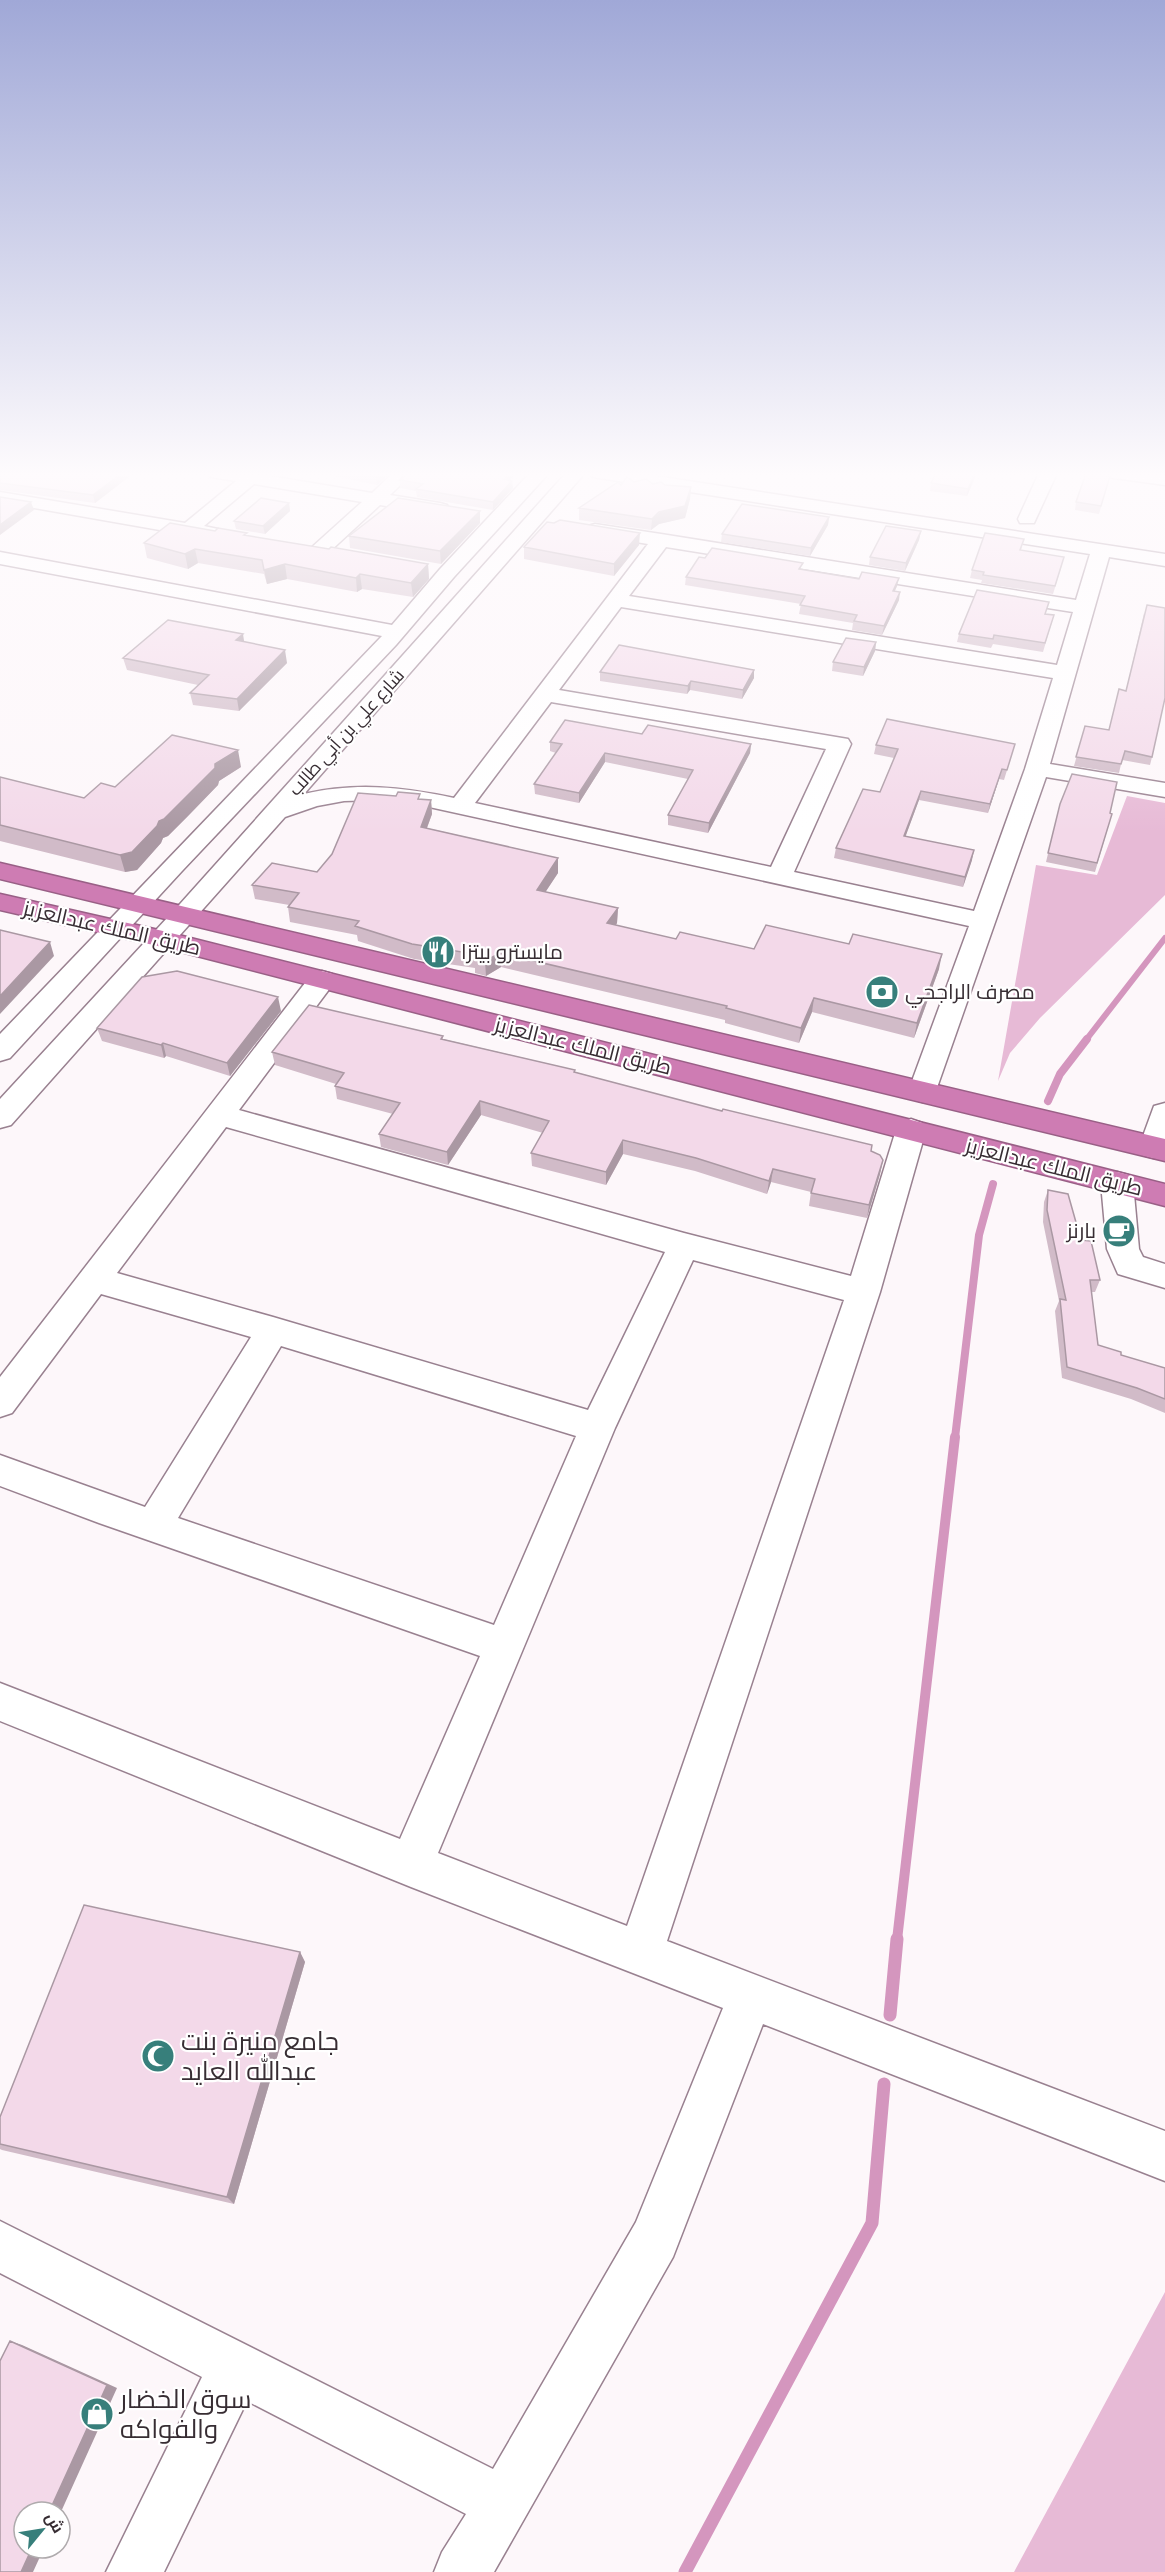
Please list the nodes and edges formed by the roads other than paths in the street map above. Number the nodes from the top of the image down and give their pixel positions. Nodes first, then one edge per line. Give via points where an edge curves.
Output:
1 (131, 593) edge
2 (174, 593) edge
3 (430, 593) edge
4 (469, 593) edge
5 (621, 593) edge
6 (991, 593) edge
7 (1088, 593) edge
8 (616, 600) junction
9 (1084, 608) junction
10 (393, 637) junction
11 (1065, 674) junction
12 (545, 694) junction
13 (1037, 769) junction
14 (1165, 790) edge
15 (460, 807) junction
16 (276, 812) junction
17 (0, 871) edge
18 (779, 877) junction
19 (141, 901) junction
20 (0, 902) edge
21 (186, 913) junction
22 (983, 921) junction
23 (115, 928) junction
24 (163, 939) junction
25 (322, 980) junction
26 (0, 1051) edge
27 (923, 1092) junction
28 (1165, 1113) edge
29 (219, 1115) junction
30 (0, 1118) edge
31 (911, 1130) junction
32 (1160, 1149) edge
33 (1116, 1183) junction
34 (1165, 1195) edge
35 (684, 1245) junction
36 (1165, 1276) edge
37 (95, 1280) junction
38 (863, 1292) junction
39 (273, 1330) junction
40 (0, 1403) edge
41 (597, 1428) junction
42 (0, 1470) edge
43 (154, 1525) junction
44 (502, 1646) junction
45 (0, 1702) edge
46 (411, 1865) junction
47 (640, 1953) junction
48 (751, 1996) junction
49 (1165, 2156) edge
50 (0, 2246) edge
51 (235, 2367) junction
52 (504, 2504) junction
53 (134, 2572) edge
54 (462, 2572) edge

1 - 10 street
2 - 10 street
3 - 10 street, شارع علي بن أبي طالب
4 - 16 street, شارع علي بن أبي طالب
5 - 8 street
6 - 9 street
7 - 9 street
8 - 11 street
8 - 12 street
9 - 11 street
10 - 19 street, شارع علي بن أبي طالب
11 - 13 street
12 - 15 street
12 - 18 street via 840,744
13 - 14 street
13 - 22 street
15 - 16 street via 411,796 353,792 303,801
15 - 18 street
16 - 21 street, شارع علي بن أبي طالب
17 - 19 highway, طريق الملك عبدالعزيز
18 - 22 street
19 - 21 highway, طريق الملك عبدالعزيز
19 - 23 street, شارع علي بن أبي طالب
20 - 23 highway, طريق الملك عبدالعزيز
21 - 24 street, شارع علي بن أبي طالب
21 - 27 highway, طريق الملك عبدالعزيز
22 - 27 street
23 - 24 highway, طريق الملك عبدالعزيز
23 - 26 street, شارع علي بن أبي طالب
24 - 25 highway, طريق الملك عبدالعزيز
24 - 30 street, شارع علي بن أبي طالب
25 - 29 street
25 - 31 highway, طريق الملك عبدالعزيز
27 - 32 highway, طريق الملك عبدالعزيز
28 - 32 street
29 - 35 street
29 - 37 street
31 - 33 highway, طريق الملك عبدالعزيز
31 - 38 street
33 - 34 highway, طريق الملك عبدالعزيز
33 - 36 street via 1123,1249 1130,1265
35 - 38 street
35 - 41 street
37 - 39 street
37 - 40 street
38 - 47 street
39 - 41 street
39 - 43 street
41 - 44 street
42 - 43 street
43 - 44 street
44 - 46 street
45 - 46 street
46 - 47 street
47 - 48 street
48 - 49 street
48 - 52 street via 655,2239
50 - 51 street
51 - 52 street
51 - 53 street
52 - 54 street

